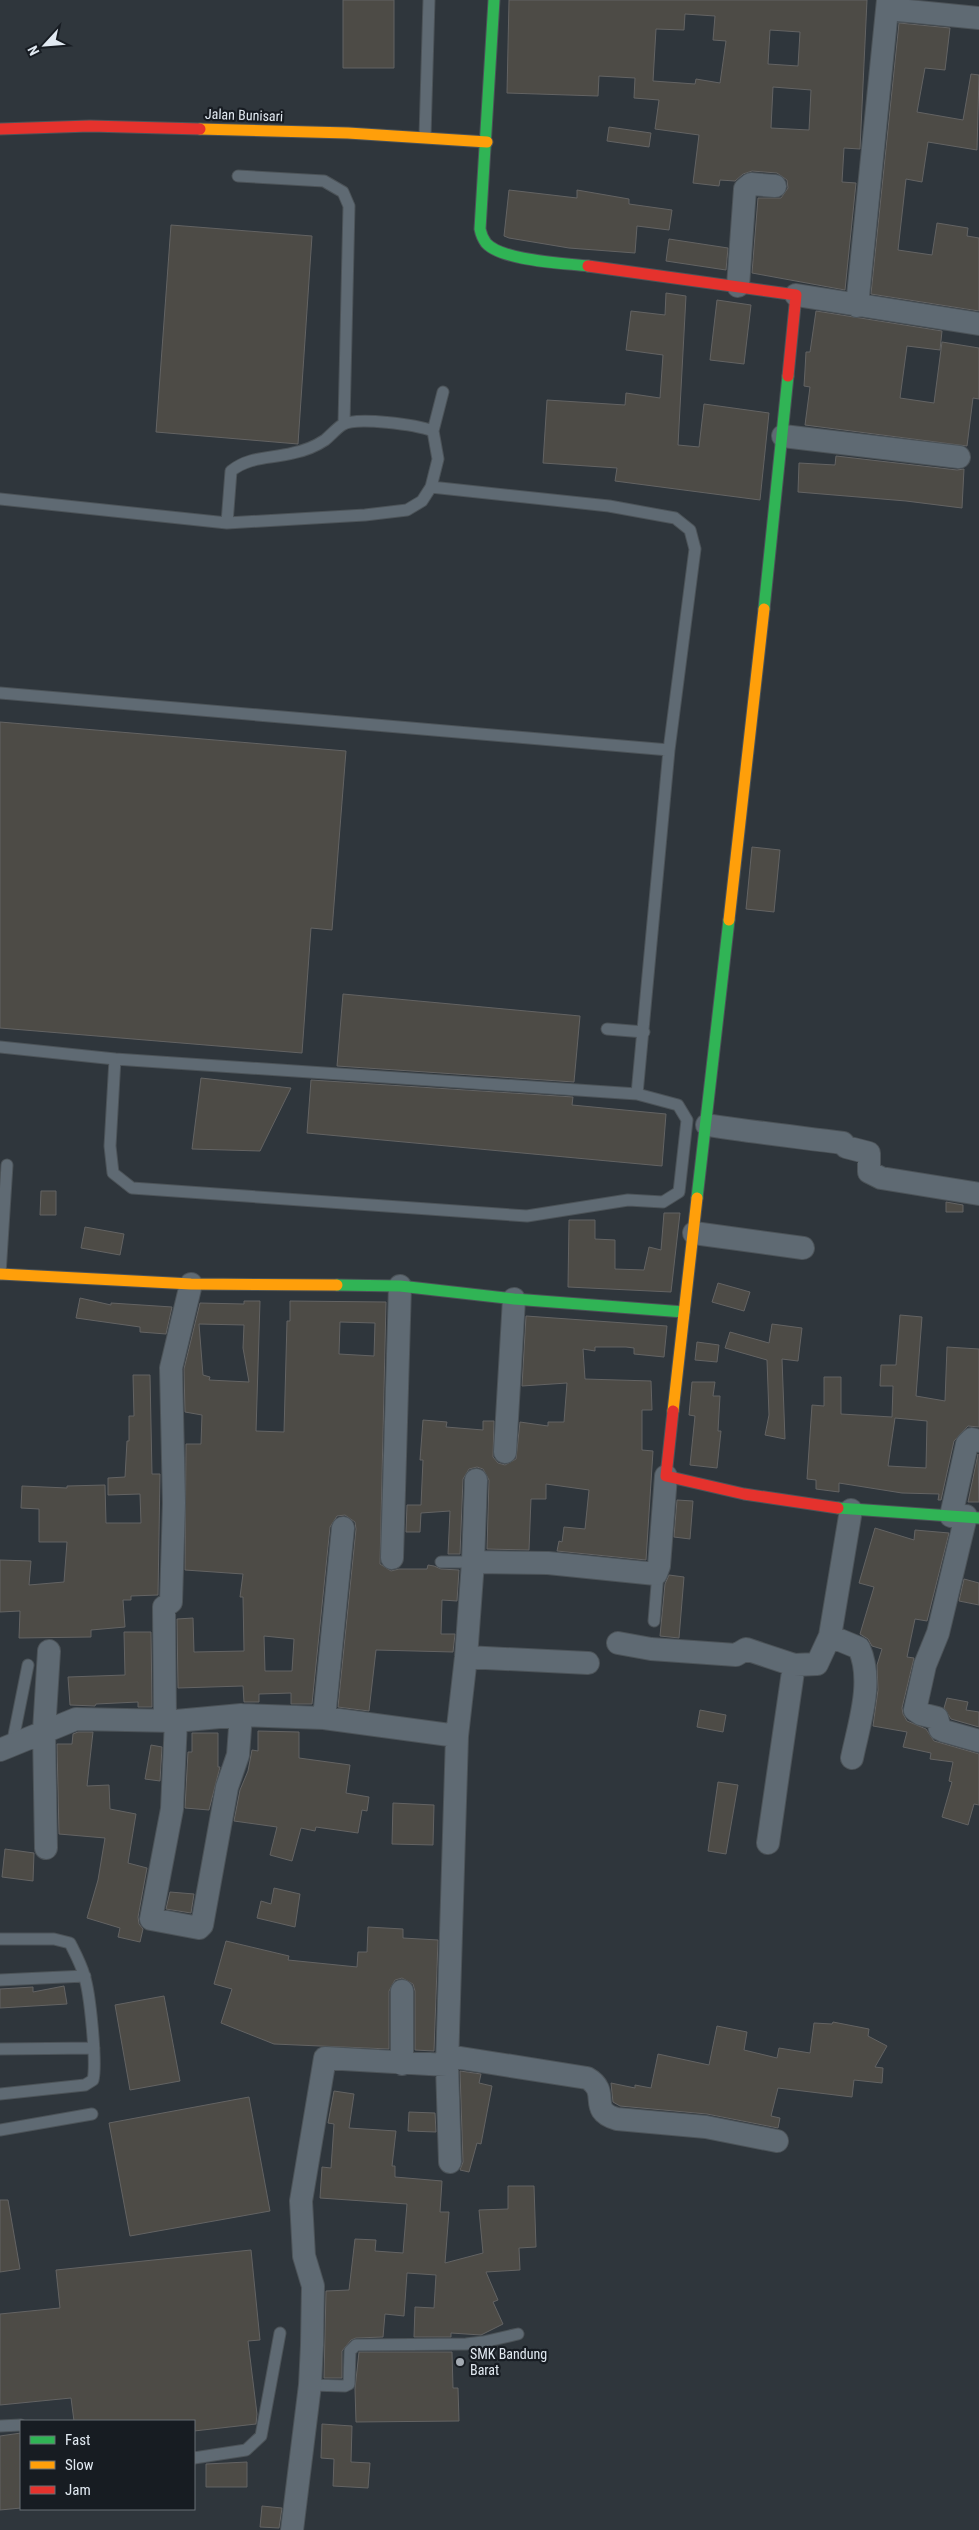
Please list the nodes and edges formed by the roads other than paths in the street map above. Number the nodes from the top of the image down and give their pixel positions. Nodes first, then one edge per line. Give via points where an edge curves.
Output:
1 (429, 0) edge
2 (494, 0) edge
3 (888, 5) edge
4 (979, 18) edge
5 (0, 128) edge
6 (425, 136) junction
7 (487, 142) junction
8 (238, 176) dead end
9 (775, 186) dead end
10 (738, 286) junction
11 (796, 295) junction
12 (857, 306) junction
13 (979, 324) edge
14 (443, 392) dead end
15 (344, 423) junction
16 (434, 432) junction
17 (783, 436) junction
18 (959, 457) dead end
19 (431, 487) junction
20 (0, 499) edge
21 (227, 523) junction
22 (0, 693) edge
23 (669, 750) junction
24 (607, 1029) dead end
25 (644, 1032) junction
26 (0, 1047) edge
27 (114, 1059) junction
28 (638, 1094) junction
29 (707, 1125) junction
30 (7, 1165) dead end
31 (979, 1194) edge
32 (694, 1233) junction
33 (803, 1248) dead end
34 (0, 1274) edge
35 (191, 1284) junction
36 (400, 1286) junction
37 (514, 1299) junction
38 (684, 1312) junction
39 (979, 1441) edge
40 (505, 1452) dead end
41 (666, 1476) junction
42 (476, 1480) dead end
43 (851, 1510) junction
44 (965, 1517) edge
45 (343, 1528) dead end
46 (392, 1558) dead end
47 (441, 1562) dead end
48 (474, 1562) junction
49 (658, 1573) junction
50 (164, 1579) dead end
51 (164, 1607) junction
52 (654, 1621) dead end
53 (830, 1636) junction
54 (618, 1643) dead end
55 (49, 1651) dead end
56 (466, 1658) junction
57 (588, 1663) dead end
58 (28, 1665) dead end
59 (794, 1665) junction
60 (241, 1715) junction
61 (324, 1718) junction
62 (170, 1721) junction
63 (44, 1731) junction
64 (457, 1736) junction
65 (979, 1741) edge
66 (6, 1748) edge
67 (852, 1758) dead end
68 (768, 1843) dead end
69 (46, 1848) dead end
70 (0, 1940) edge
71 (84, 1976) junction
72 (0, 1980) edge
73 (402, 1991) dead end
74 (94, 2048) junction
75 (0, 2049) edge
76 (447, 2060) junction
77 (402, 2064) junction
78 (0, 2094) edge
79 (92, 2114) dead end
80 (0, 2130) edge
81 (777, 2141) dead end
82 (450, 2162) dead end
83 (280, 2333) dead end
84 (518, 2334) dead end
85 (310, 2385) junction
86 (20, 2425) edge
87 (0, 2426) edge
88 (195, 2458) edge
89 (292, 2530) edge

1 - 6 lane
2 - 7 street
3 - 4 street
3 - 12 street
5 - 6 street, Jalan Bunisari via 90,126
6 - 7 street, Jalan Bunisari
7 - 10 street via 480,229 484,243 492,249 527,258
8 - 15 lane via 324,181 343,192 349,206
9 - 10 street via 750,184 745,190
10 - 11 street
11 - 12 street
11 - 17 street
12 - 13 street
14 - 16 lane
15 - 16 lane via 396,422
15 - 21 lane via 323,441 293,454 241,463 231,472
16 - 19 lane via 438,459
17 - 18 street
17 - 29 street
19 - 21 lane via 422,502 407,510
19 - 23 lane via 609,506 675,518 690,530 695,549
20 - 21 lane
22 - 23 lane
23 - 25 lane
24 - 25 lane
25 - 28 lane
26 - 27 lane
27 - 28 lane
27 - 28 lane via 110,1146 113,1173 132,1188 527,1216 628,1200 664,1202 679,1192 688,1120 678,1105
29 - 31 street via 843,1143 846,1148 869,1153 869,1172 881,1178
29 - 32 street
30 - 34 lane
32 - 33 street
32 - 38 street
34 - 35 street
35 - 36 street
35 - 51 street via 171,1368 173,1548 171,1602
36 - 37 street
36 - 46 street
37 - 38 street
37 - 40 street
38 - 41 street
39 - 44 street via 972,1439 967,1444
41 - 43 street via 744,1494
41 - 49 street
42 - 48 street
43 - 44 street
43 - 53 street
44 - 65 street via 938,1633 925,1665 915,1706 917,1712 937,1718 940,1729
45 - 61 street
47 - 48 lane
48 - 49 street via 548,1563
48 - 56 street
49 - 52 lane
50 - 51 lane
51 - 62 street
53 - 59 street via 817,1664
53 - 67 street via 859,1648 865,1661 864,1702
54 - 59 street via 651,1649 736,1655 746,1649
55 - 63 street
56 - 57 street
56 - 64 street
58 - 66 lane
59 - 68 street
60 - 61 street
60 - 62 street
60 - 62 street via 238,1755 227,1787 199,1928 151,1919 172,1810
61 - 64 street
62 - 63 street via 76,1719
63 - 66 street
63 - 69 street
64 - 76 street
70 - 71 lane via 54,1939 70,1943
71 - 72 lane
71 - 74 lane
73 - 77 street
74 - 75 lane
74 - 78 lane via 94,2075 89,2083
76 - 77 street
76 - 81 street via 588,2078 599,2089 601,2112 617,2119 706,2126
76 - 82 street
77 - 85 street via 325,2058 300,2201 304,2256 313,2286
79 - 80 lane
83 - 88 lane via 261,2436 246,2450
84 - 85 lane via 474,2343 356,2344 350,2351 349,2384
85 - 89 street
86 - 87 lane

